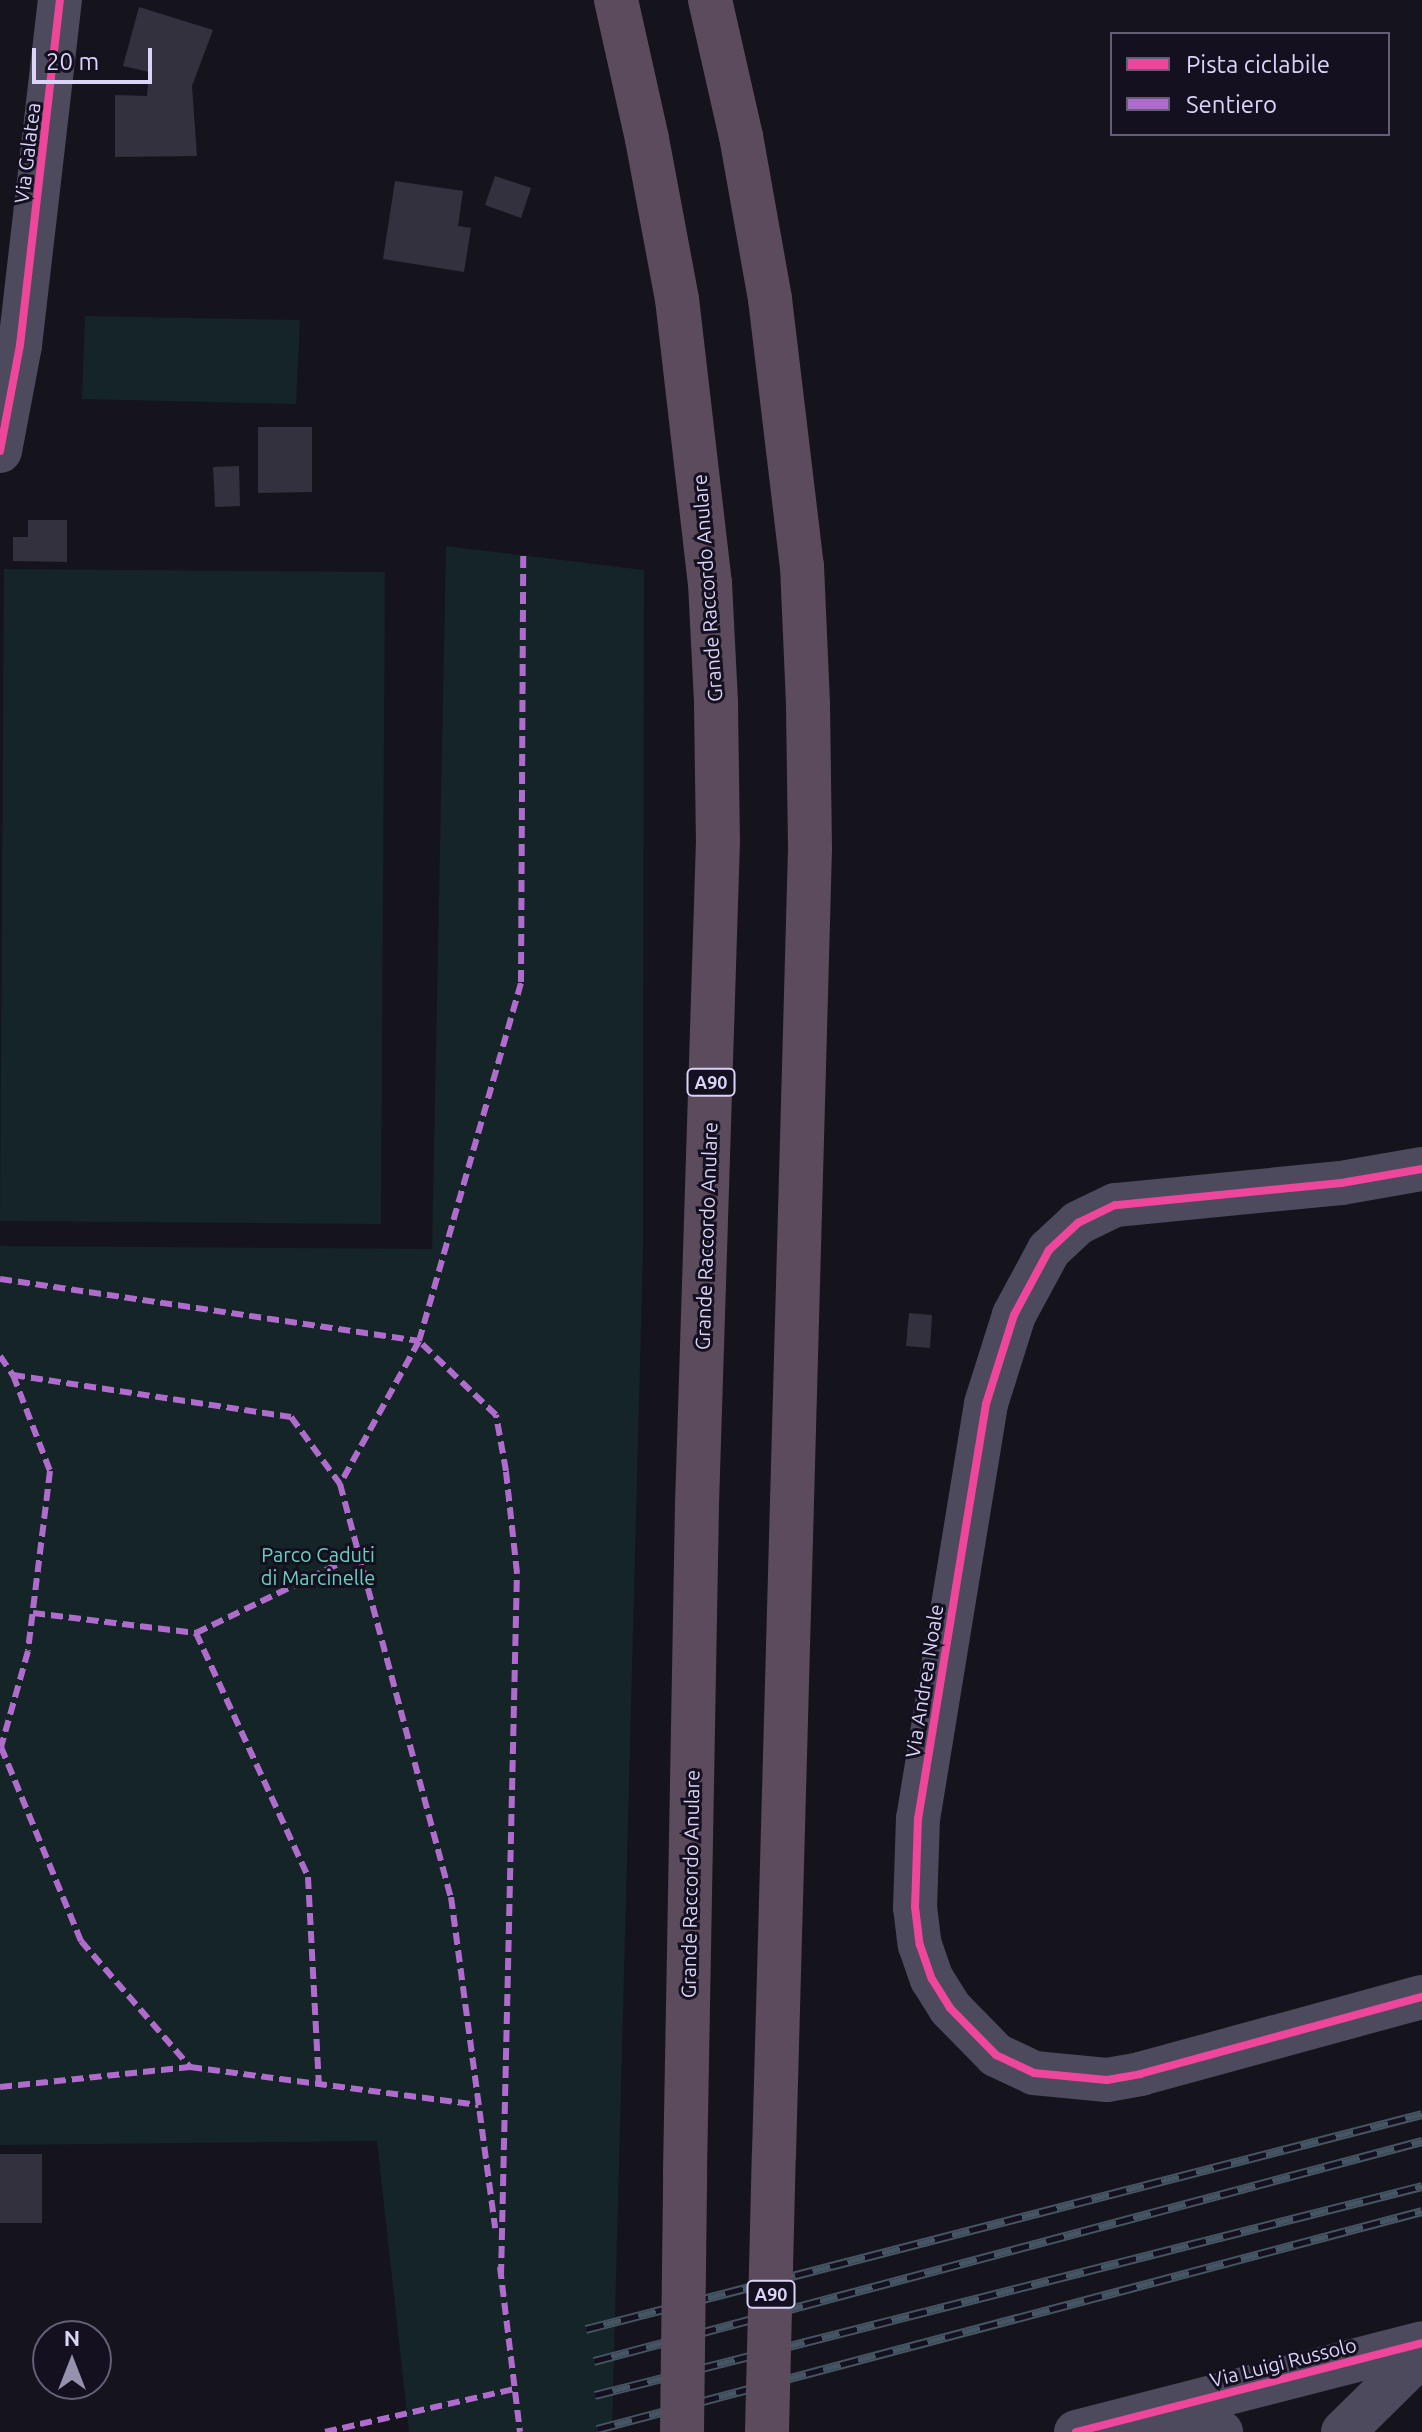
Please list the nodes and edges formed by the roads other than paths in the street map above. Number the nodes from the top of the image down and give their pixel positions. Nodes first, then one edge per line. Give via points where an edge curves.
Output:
1 (60, 0) edge
2 (616, 0) edge
3 (710, 0) edge
4 (0, 451) edge
5 (1422, 1169) edge
6 (1422, 1997) edge
7 (1422, 2343) edge
8 (1422, 2354) edge
9 (1151, 2412) junction
10 (682, 2432) edge
11 (767, 2432) edge
12 (1076, 2432) edge
13 (1221, 2432) edge
14 (1343, 2432) edge

1 - 4 street, Via Galatea via 20,345
2 - 10 highway, Grande Raccordo Anulare / A90, bridge via 677,299 710,583 716,703 718,840 696,1521
3 - 11 highway, A90, bridge via 770,299 802,566 808,705 810,849
5 - 6 street, Via Andrea Noale via 1341,1183 1115,1205 1078,1223 1049,1250 1014,1315 986,1404 918,1818 915,1907 920,1945 950,2008 996,2055 1034,2073 1107,2080 1140,2074
7 - 9 street, Via Luigi Russolo
8 - 14 street
9 - 12 street, Via Luigi Russolo
9 - 13 street

